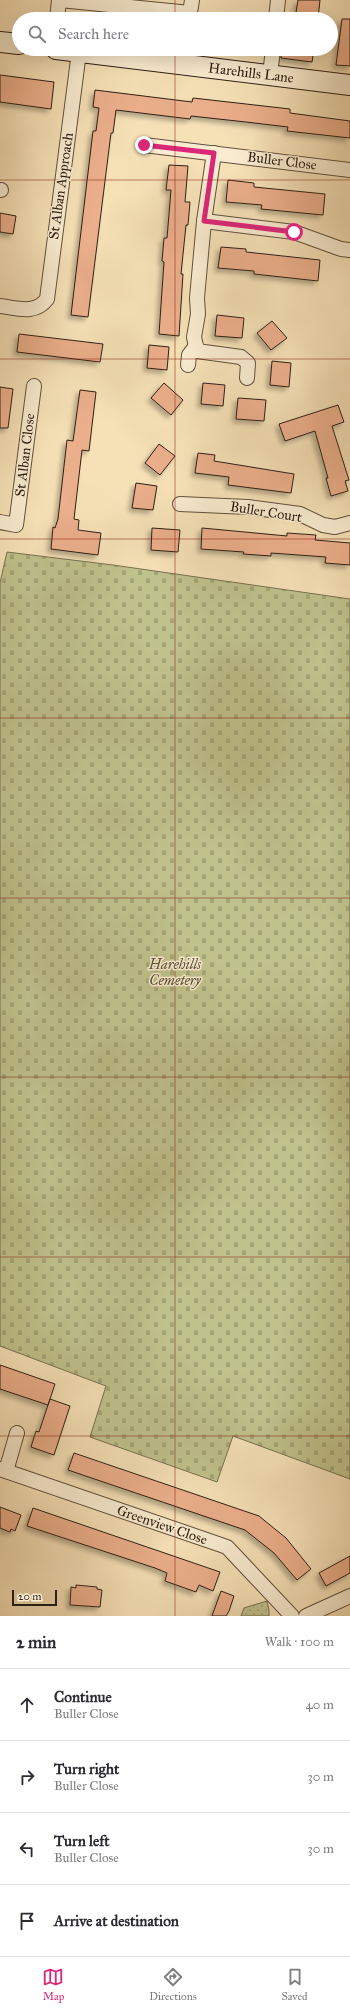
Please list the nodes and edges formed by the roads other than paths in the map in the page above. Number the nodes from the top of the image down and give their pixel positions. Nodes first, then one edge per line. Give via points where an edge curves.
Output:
1 (60, 0) edge
2 (192, 0) edge
3 (278, 0) edge
4 (58, 12) edge
5 (180, 12) edge
6 (190, 12) edge
7 (277, 12) edge
8 (0, 42) edge
9 (12, 43) edge
10 (78, 56) edge
11 (112, 56) edge
12 (271, 56) edge
13 (270, 75) junction
14 (350, 85) edge
15 (144, 145) dead end
16 (214, 153) junction
17 (350, 170) edge
18 (204, 221) junction
19 (350, 250) edge
20 (0, 306) edge
21 (196, 346) junction
22 (188, 365) dead end
23 (246, 378) dead end
24 (34, 386) dead end
25 (180, 504) dead end
26 (0, 522) edge
27 (350, 523) edge
28 (17, 1433) dead end
29 (3, 1470) edge
30 (350, 1596) edge
31 (292, 1616) edge
32 (306, 1616) edge

1 - 4 street
1 - 5 street
2 - 6 street
3 - 7 street
8 - 9 main road
10 - 20 street, St Alban Approach via 47,299 39,307 28,310
11 - 13 main road, Harehills Lane
12 - 13 street
13 - 14 main road, Harehills Lane
15 - 16 street, Buller Close
16 - 17 street, Buller Close
16 - 18 street
18 - 19 street via 294,232
18 - 21 street via 197,298 198,314 194,337
21 - 22 street via 189,355
21 - 23 street via 197,351 241,357 248,363
24 - 26 street, St Alban Close via 16,524
25 - 27 street, Buller Court via 248,507 300,514 323,525 335,527
28 - 29 street, Greenview Close
29 - 31 street, Greenview Close via 227,1547
30 - 32 street

